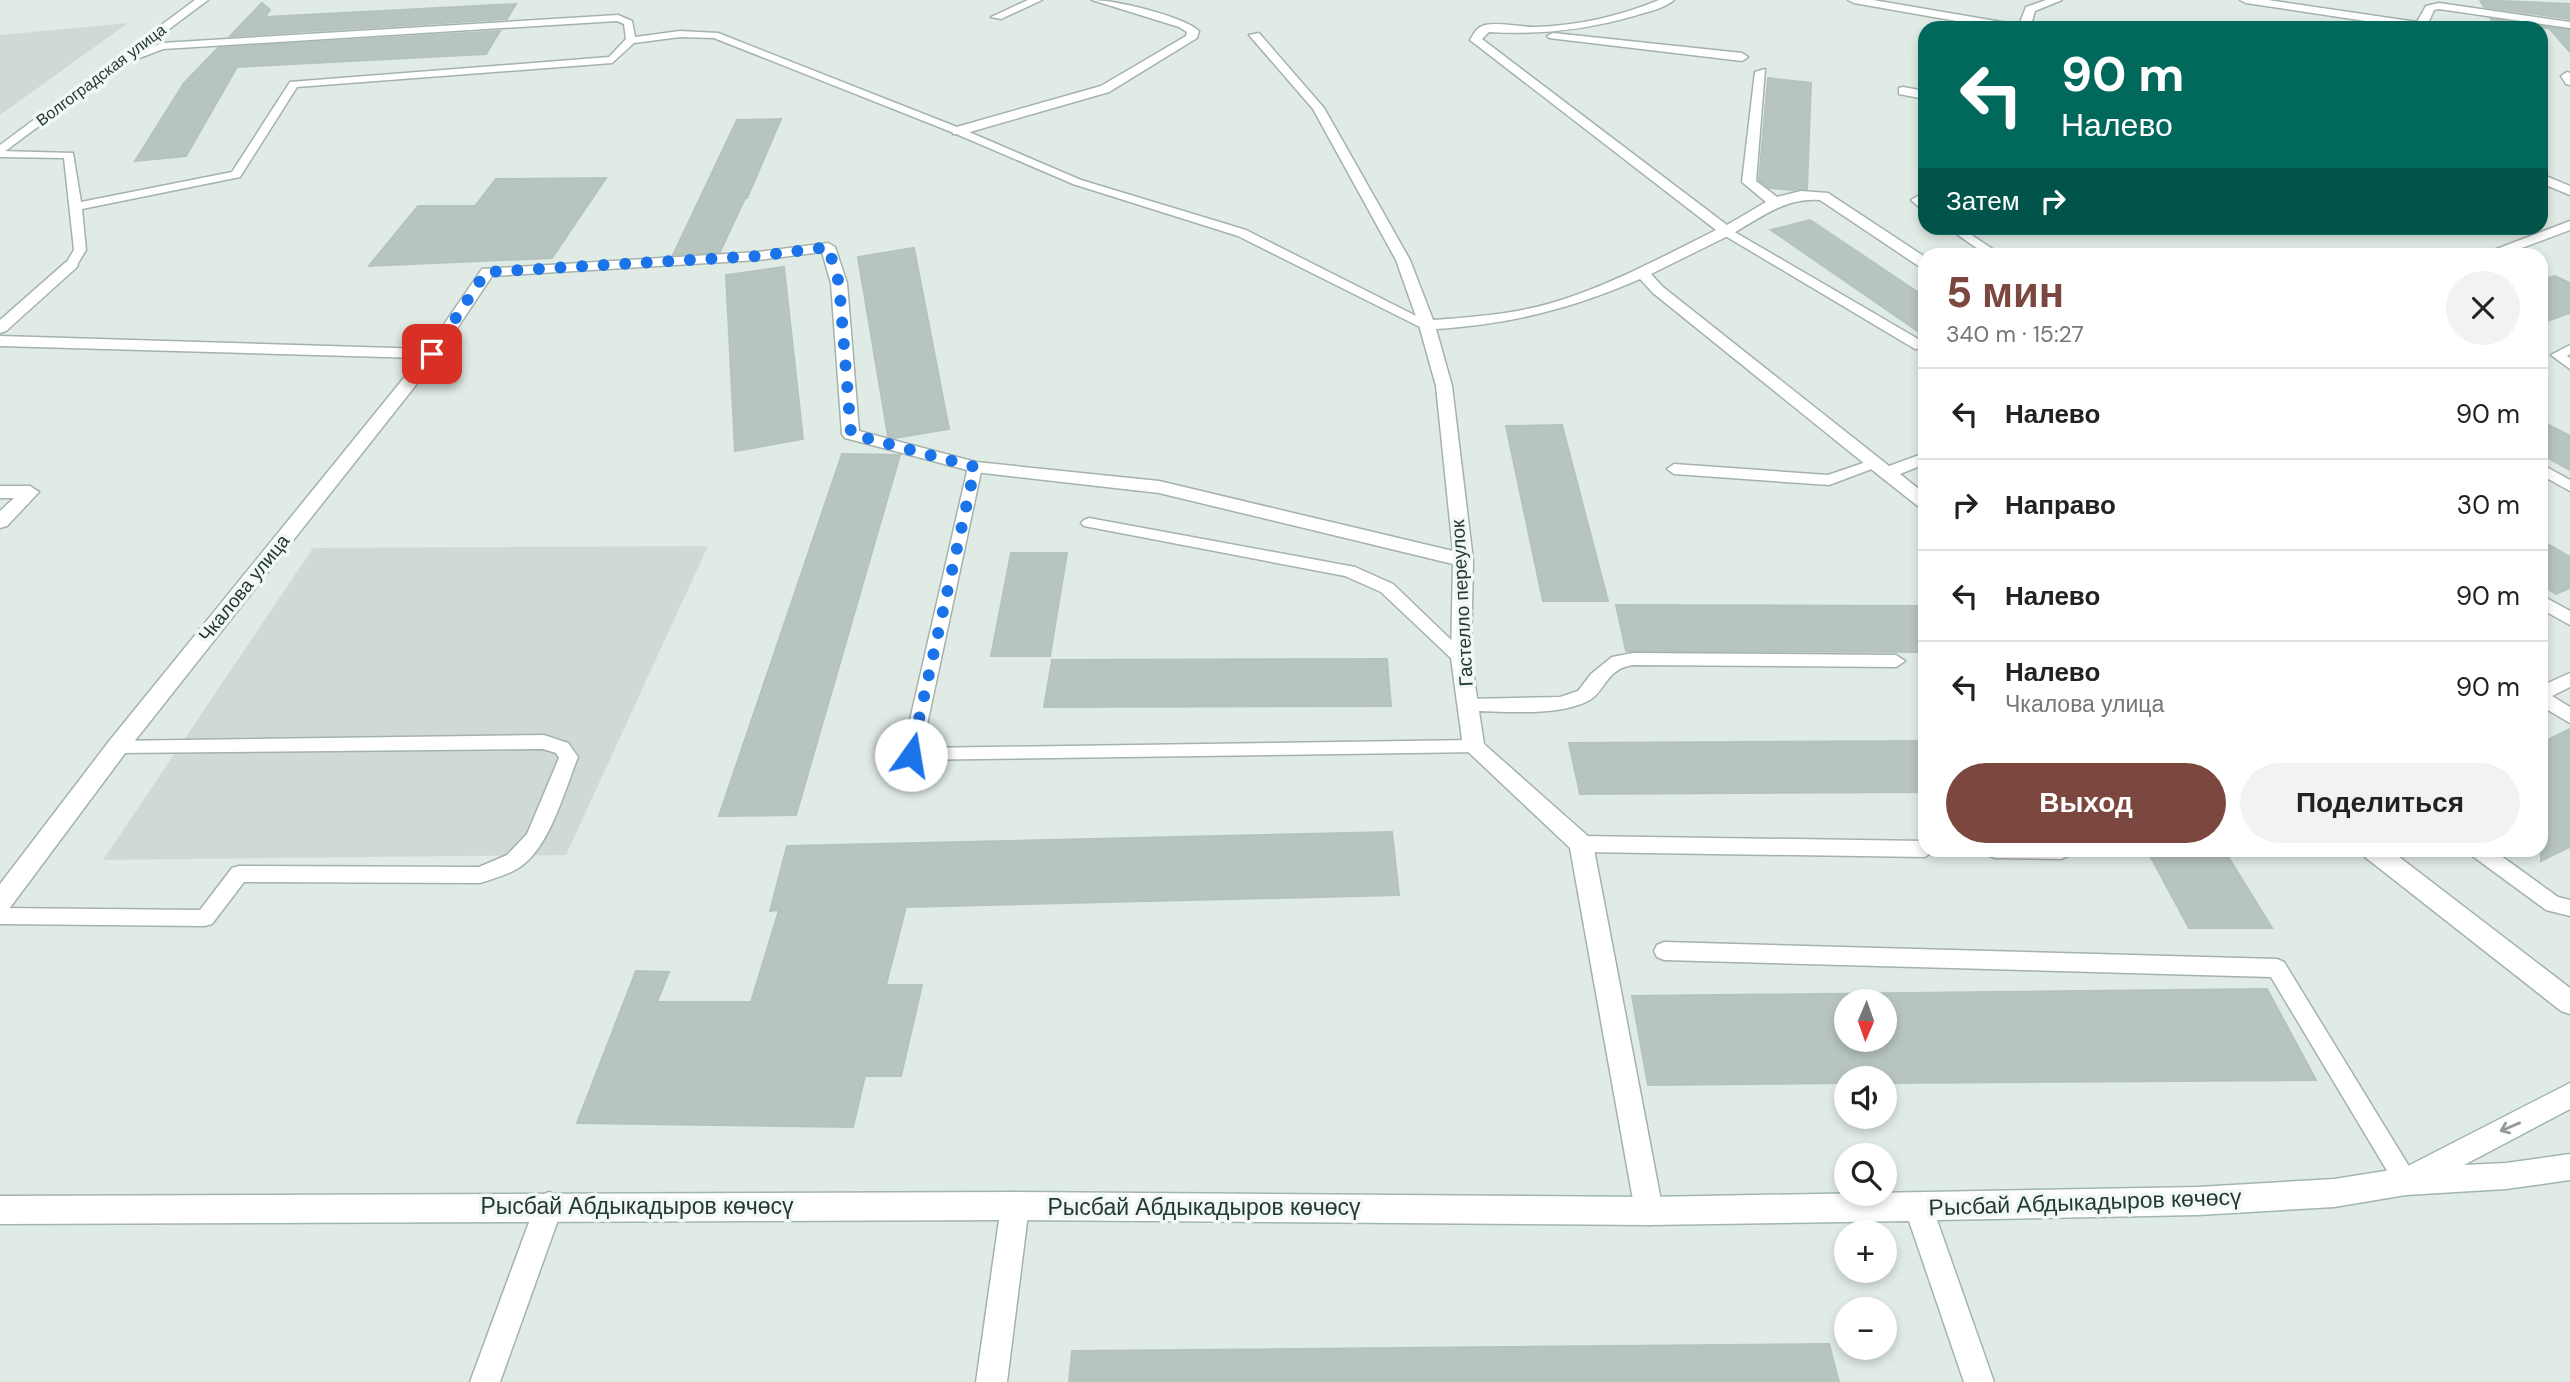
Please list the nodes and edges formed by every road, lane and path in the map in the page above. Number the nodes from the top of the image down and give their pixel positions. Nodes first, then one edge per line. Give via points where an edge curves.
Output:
1 (202, 0) edge
2 (1037, 0) edge
3 (1098, 0) edge
4 (1668, 0) edge
5 (1854, 0) edge
6 (2057, 0) edge
7 (2246, 0) edge
8 (1881, 2) edge
9 (2439, 3) edge
10 (998, 18) dead end
11 (1980, 21) edge
12 (2027, 21) edge
13 (2382, 21) edge
14 (2424, 21) edge
15 (2546, 21) edge
16 (2548, 21) edge
17 (2570, 25) edge
18 (1487, 28) junction
19 (1255, 35) dead end
20 (631, 40) junction
21 (1742, 57) dead end
22 (111, 65) junction
23 (1761, 72) dead end
24 (1903, 91) dead end
25 (1918, 94) edge
26 (958, 131) junction
27 (0, 152) edge
28 (2548, 181) edge
29 (2570, 191) edge
30 (1775, 202) junction
31 (76, 206) junction
32 (2570, 225) edge
33 (1726, 231) junction
34 (2548, 233) edge
35 (1965, 235) edge
36 (2543, 235) edge
37 (1985, 248) edge
38 (2507, 248) edge
39 (1918, 259) edge
40 (71, 265) joint
41 (1642, 272) junction
42 (1427, 325) junction
43 (0, 328) edge
44 (0, 341) edge
45 (1918, 345) edge
46 (2570, 349) edge
47 (432, 354) junction
48 (2570, 365) edge
49 (1918, 460) edge
50 (975, 467) junction
51 (1879, 468) junction
52 (1674, 469) dead end
53 (2548, 473) edge
54 (2570, 486) edge
55 (0, 492) edge
56 (1918, 498) edge
57 (0, 522) edge
58 (1088, 523) dead end
59 (1463, 560) junction
60 (2548, 605) edge
61 (2570, 619) edge
62 (1461, 658) junction
63 (1896, 662) dead end
64 (2550, 687) edge
65 (1468, 705) junction
66 (2570, 716) edge
67 (118, 746) junction
68 (1474, 747) junction
69 (1581, 844) junction
70 (1918, 849) edge
71 (2382, 857) edge
72 (2488, 857) edge
73 (0, 902) edge
74 (2570, 908) edge
75 (0, 916) edge
76 (1664, 951) dead end
77 (2570, 1003) edge
78 (2570, 1095) edge
79 (2570, 1167) edge
80 (2406, 1181) junction
81 (549, 1206) junction
82 (1015, 1206) junction
83 (1919, 1207) junction
84 (0, 1210) edge
85 (1649, 1211) junction
86 (485, 1382) edge
87 (991, 1382) edge
88 (1979, 1382) edge

1 - 22 street, Волгоградская улица
2 - 10 street
3 - 26 street via 1182,25 1193,31 1191,38 1105,89
4 - 18 street via 1559,28
5 - 8 street
6 - 12 street via 2031,9
7 - 13 street
8 - 11 street
9 - 14 street via 2430,8
9 - 15 street
16 - 17 street
18 - 21 street
18 - 33 street via 1476,40
19 - 42 street, Гастелло переулок via 1318,108 1403,260
20 - 22 lane via 629,23 618,18 162,46
20 - 26 lane via 715,35
20 - 31 lane via 612,60 294,84 236,175
22 - 27 street, Волгоградская улица
23 - 30 street via 1749,182
24 - 25 street
26 - 42 lane via 1077,182 1242,233
27 - 31 lane via 69,155
28 - 29 street
30 - 33 street
30 - 39 street via 1801,195 1823,196
31 - 40 lane via 80,250
32 - 34 street
33 - 41 street
33 - 45 lane
35 - 37 lane
36 - 38 street
40 - 43 street
41 - 42 street via 1543,310 1471,323
41 - 51 street via 1658,290
42 - 59 street, Гастелло переулок via 1444,386
44 - 47 street
46 - 48 lane via 2558,355
47 - 50 street, Чкалова улица via 486,272 758,256 828,247 839,283 851,434
47 - 67 street, Чкалова улица
49 - 51 street
50 - 59 street via 1159,487
50 - 68 lane via 911,755
51 - 52 lane via 1829,480
51 - 56 street
53 - 54 lane
55 - 57 street via 30,492
58 - 62 lane via 1349,571 1387,587
59 - 62 street, Гастелло переулок
60 - 61 lane
62 - 65 street, Гастелло переулок
63 - 65 lane via 1633,659 1618,661 1584,696 1560,703
64 - 66 lane
65 - 68 street, Гастелло переулок
67 - 73 street, Чкалова улица
67 - 75 lane via 544,742 562,748 569,757 535,838 514,861 480,875 239,874 205,918
68 - 69 street
69 - 70 lane
69 - 85 street
71 - 77 street
72 - 74 lane via 2553,904
76 - 80 lane via 2277,968
78 -> 80 street, Рысбай Абдыкадыров көчөсү
79 - 80 street, Рысбай Абдыкадыров көчөсү via 2506,1176
80 - 83 street, Рысбай Абдыкадыров көчөсү via 2334,1193 2211,1200
81 - 82 street, Рысбай Абдыкадыров көчөсү
81 - 84 street, Рысбай Абдыкадыров көчөсү
81 - 86 street
82 - 85 street, Рысбай Абдыкадыров көчөсү
82 - 87 street
83 - 85 street, Рысбай Абдыкадыров көчөсү
83 - 88 street

